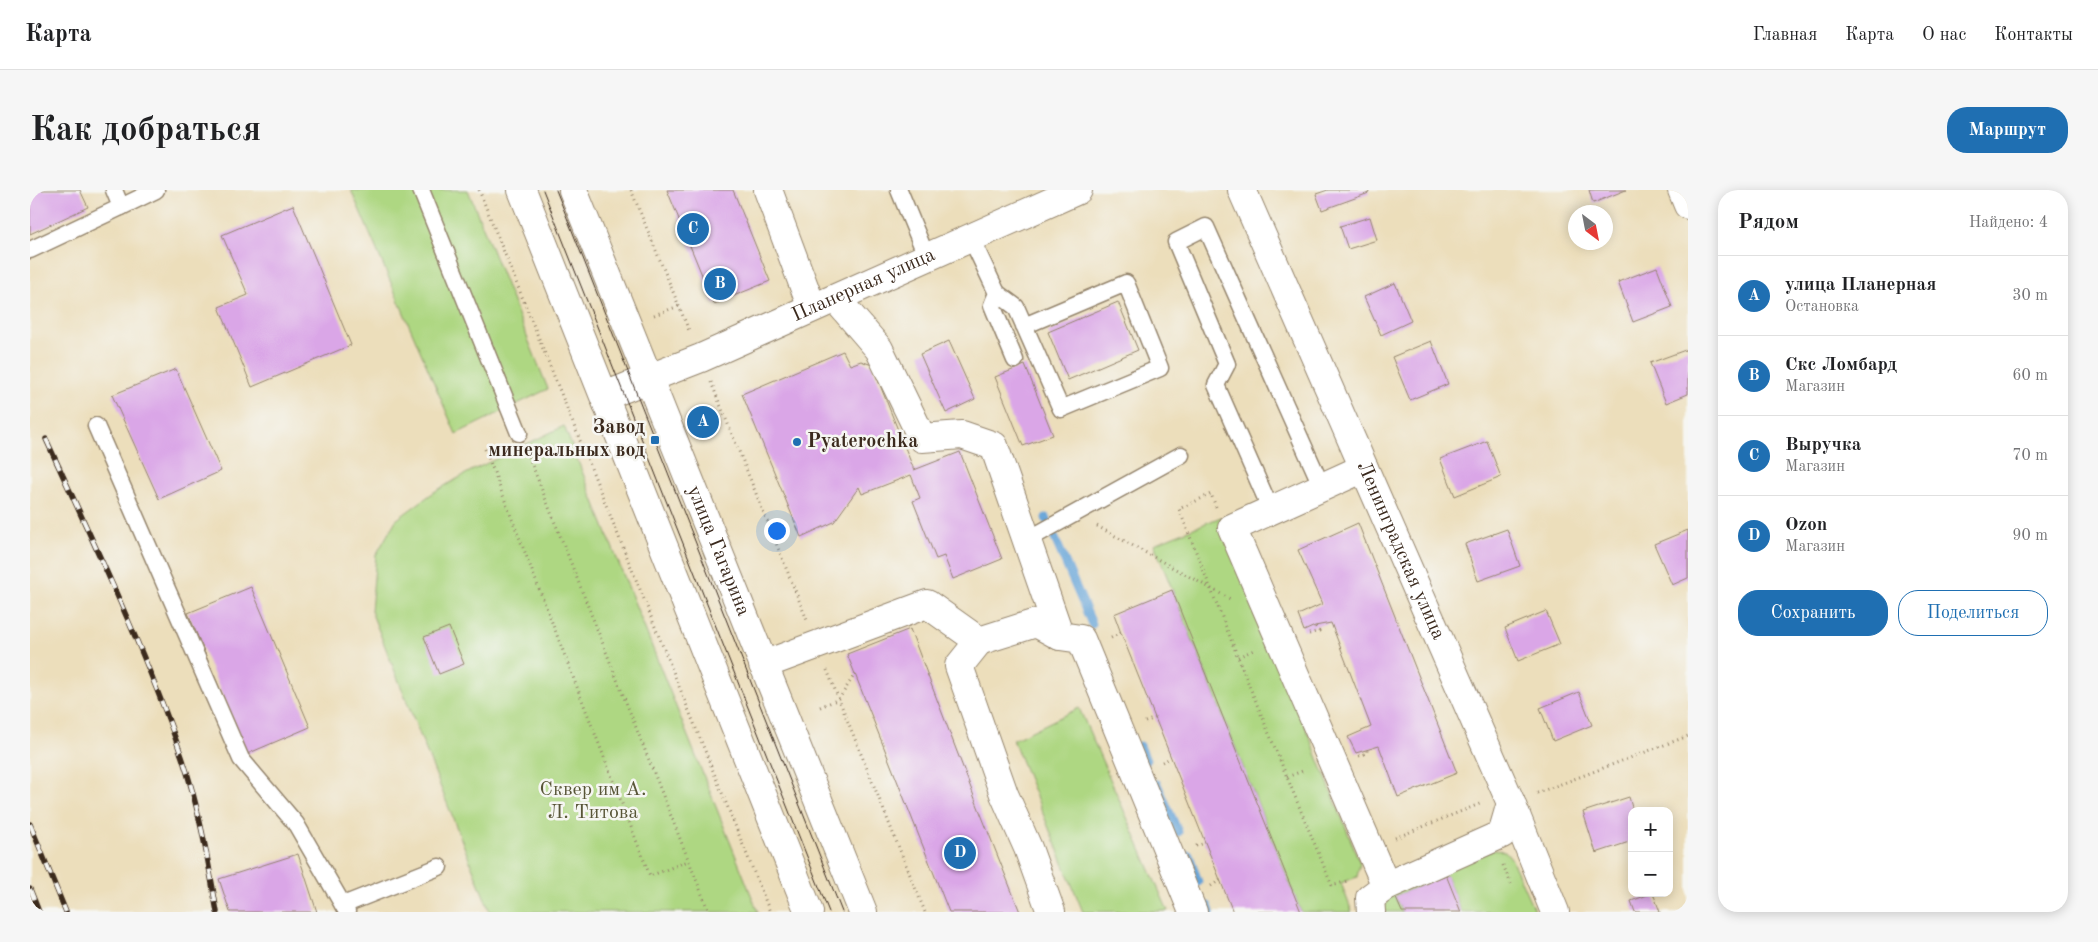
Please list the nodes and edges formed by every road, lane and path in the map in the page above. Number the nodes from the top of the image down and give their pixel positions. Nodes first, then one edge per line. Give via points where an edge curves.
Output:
1 (114, 190) edge
2 (156, 190) edge
3 (421, 190) edge
4 (479, 190) edge
5 (522, 190) edge
6 (573, 190) edge
7 (631, 190) edge
8 (768, 190) edge
9 (899, 190) edge
10 (1078, 190) edge
11 (1242, 190) edge
12 (1682, 190) edge
13 (1688, 205) edge
14 (121, 207) junction
15 (971, 238) junction
16 (30, 250) edge
17 (927, 258) junction
18 (997, 293) junction
19 (824, 304) junction
20 (1024, 326) junction
21 (701, 358) junction
22 (1015, 360) dead end
23 (647, 379) junction
24 (605, 396) junction
25 (96, 426) dead end
26 (520, 433) joint
27 (485, 449) dead end
28 (1181, 455) dead end
29 (1364, 468) junction
30 (1322, 487) junction
31 (1271, 510) junction
32 (1075, 514) junction
33 (1232, 528) junction
34 (1027, 540) junction
35 (1211, 588) junction
36 (1233, 601) dead end
37 (1060, 636) junction
38 (979, 641) junction
39 (817, 645) junction
40 (763, 665) junction
41 (855, 674) dead end
42 (839, 699) junction
43 (820, 706) dead end
44 (1688, 736) edge
45 (1367, 748) dead end
46 (1368, 753) dead end
47 (1499, 802) junction
48 (1492, 839) junction
49 (688, 861) junction
50 (439, 867) dead end
51 (1382, 877) junction
52 (1511, 884) dead end
53 (345, 909) edge
54 (709, 912) edge
55 (770, 912) edge
56 (809, 912) edge
57 (863, 912) edge
58 (925, 912) edge
59 (1051, 912) edge
60 (1193, 912) edge
61 (1371, 912) edge
62 (1555, 912) edge

1 - 14 lane
2 - 14 lane
3 - 26 lane
4 - 55 path
5 - 24 street
6 - 23 street, улица Гагарина
7 - 21 path
8 - 19 street
9 - 17 lane
10 - 15 street, Планерная улица
11 - 29 street, Ленинградская улица
12 - 13 street
14 - 16 lane
15 - 17 street, Планерная улица
15 - 18 lane
17 - 19 street, Планерная улица
18 - 20 lane via 1016,307
18 - 22 lane via 992,305
19 - 21 street, Планерная улица
19 - 34 street via 879,349 922,438 962,435 994,446
20 - 20 lane via 1061,409 1160,368 1126,283
21 - 23 street, Планерная улица
21 - 39 path
23 - 24 street, Планерная улица
23 - 40 street, улица Гагарина
24 - 56 street
25 - 53 lane via 241,759 296,824
26 - 49 path
27 - 49 path via 650,876
28 - 32 lane
29 - 30 street
29 - 47 street, Ленинградская улица
30 - 31 street
30 - 31 lane via 1206,227 1176,242 1227,364 1216,385
31 - 33 street
32 - 34 lane
32 - 35 path
33 - 35 path via 1221,517 1211,494 1180,509
33 - 51 street
34 - 37 street
35 - 36 path
35 - 51 path via 1332,886
37 - 38 street via 1036,623
37 - 60 street via 1081,639
38 - 39 street via 927,604
38 - 59 street via 959,666 1004,794
39 - 40 street
39 - 42 path
40 - 57 street, улица Гагарина
41 - 42 path
42 - 43 path
42 - 58 path
44 - 47 path
45 - 46 path
47 - 48 street via 1502,834
47 - 51 path via 1378,845 1386,865
47 - 62 street, Ленинградская улица
48 - 51 street
48 - 52 path
49 - 54 path
50 - 53 lane
51 - 61 street via 1370,898

